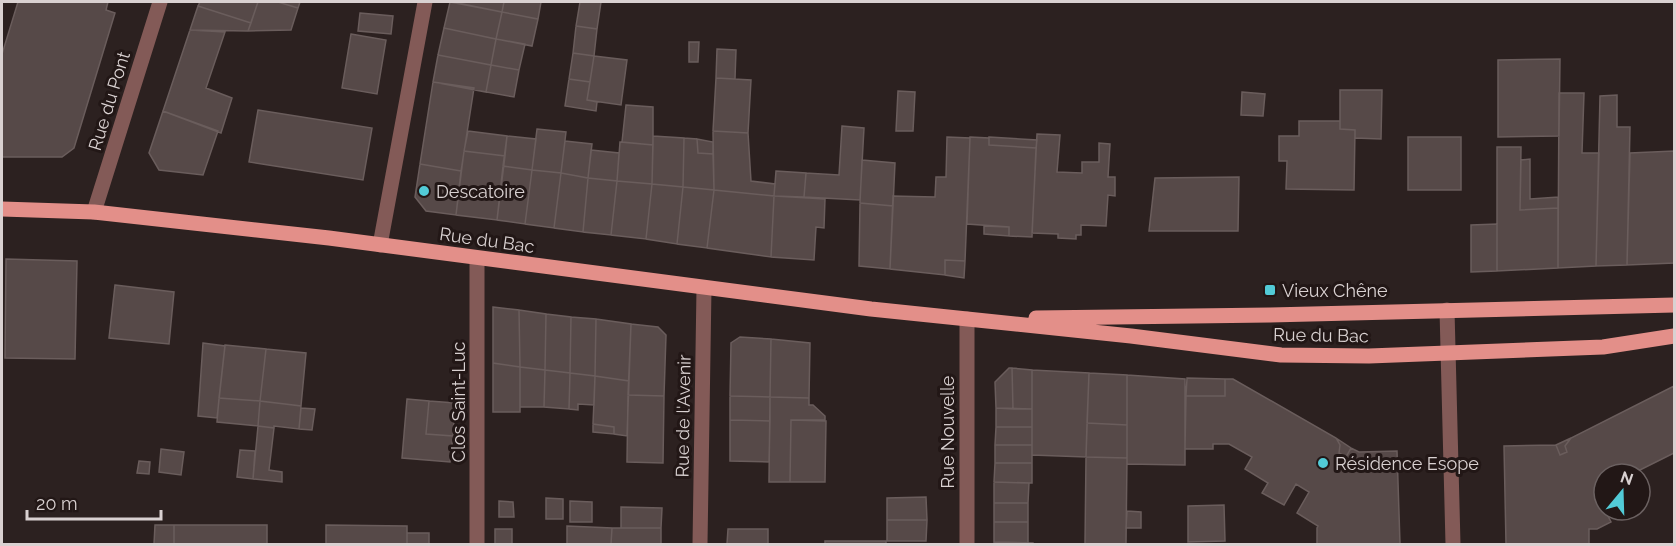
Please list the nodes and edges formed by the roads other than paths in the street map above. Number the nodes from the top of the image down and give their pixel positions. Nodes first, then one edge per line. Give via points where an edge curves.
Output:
1 (160, 2) edge
2 (425, 2) edge
3 (2, 209) edge
4 (94, 212) junction
5 (380, 245) junction
6 (477, 259) junction
7 (704, 288) junction
8 (1674, 304) edge
9 (1447, 310) junction
10 (967, 319) junction
11 (1674, 336) edge
12 (1448, 354) junction
13 (477, 544) edge
14 (700, 544) edge
15 (967, 544) edge
16 (1453, 544) edge

1 - 4 street, Rue du Pont
2 - 5 street
3 - 4 main road, Rue du Bac
4 - 5 main road, Rue du Bac
5 - 6 main road, Rue du Bac
6 - 7 main road, Rue du Bac
6 - 13 street, Clos Saint-Luc
7 - 10 main road, Rue du Bac
7 - 14 street, Rue de l'Avenir
8 - 9 main road, Rue du Bac
9 - 10 main road, Rue du Bac
9 - 12 street
10 - 12 main road, Rue du Bac via 1281,355
10 - 15 street, Rue Nouvelle
11 - 12 main road, Rue du Bac via 1603,347
12 - 16 street

